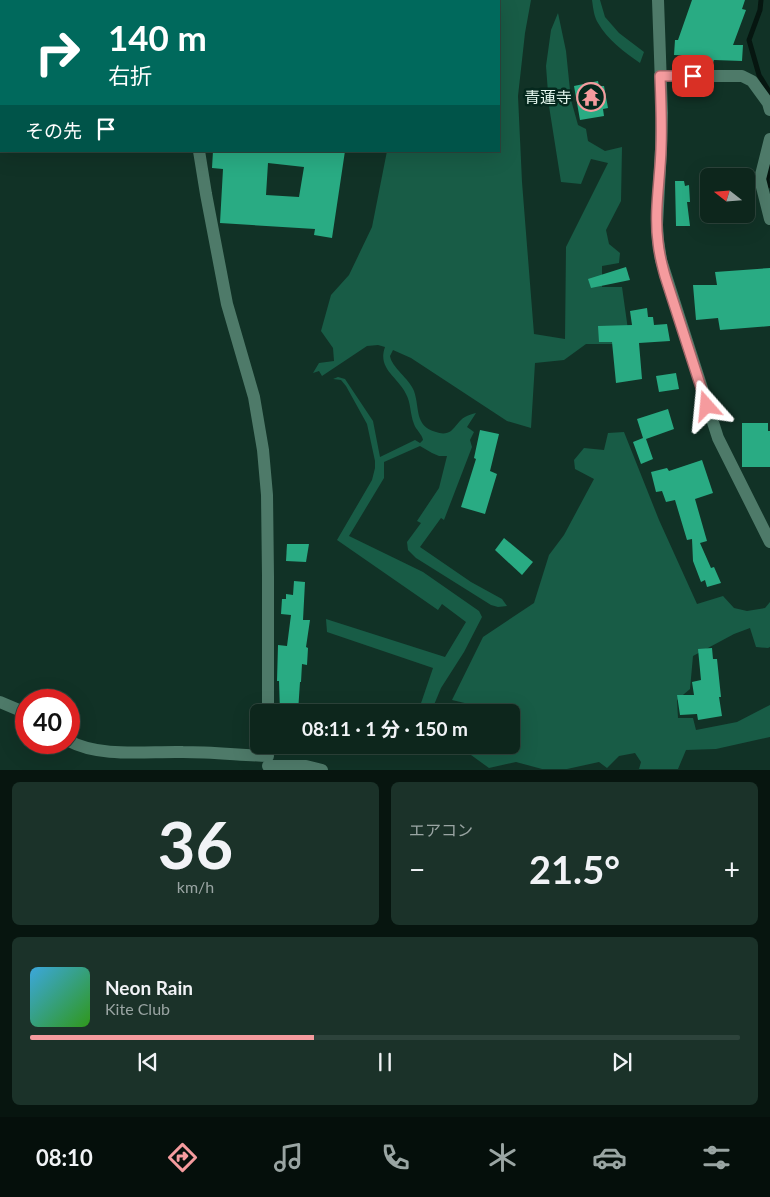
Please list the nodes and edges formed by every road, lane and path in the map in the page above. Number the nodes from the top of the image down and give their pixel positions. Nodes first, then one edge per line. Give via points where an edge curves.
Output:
1 (658, 0) edge
2 (660, 76) junction
3 (770, 110) edge
4 (770, 139) edge
5 (198, 152) edge
6 (770, 219) edge
7 (770, 542) edge
8 (0, 702) edge
9 (268, 704) edge
10 (15, 708) edge
11 (80, 746) edge
12 (268, 759) edge
13 (322, 770) edge

1 - 2 street
2 - 3 street via 742,76 752,81
2 - 7 street via 662,113 657,225 661,260 718,438
4 - 6 street via 760,179
5 - 9 street via 227,304 254,397 263,450 267,512
8 - 10 street
11 - 12 street via 102,752 184,752
12 - 13 street

